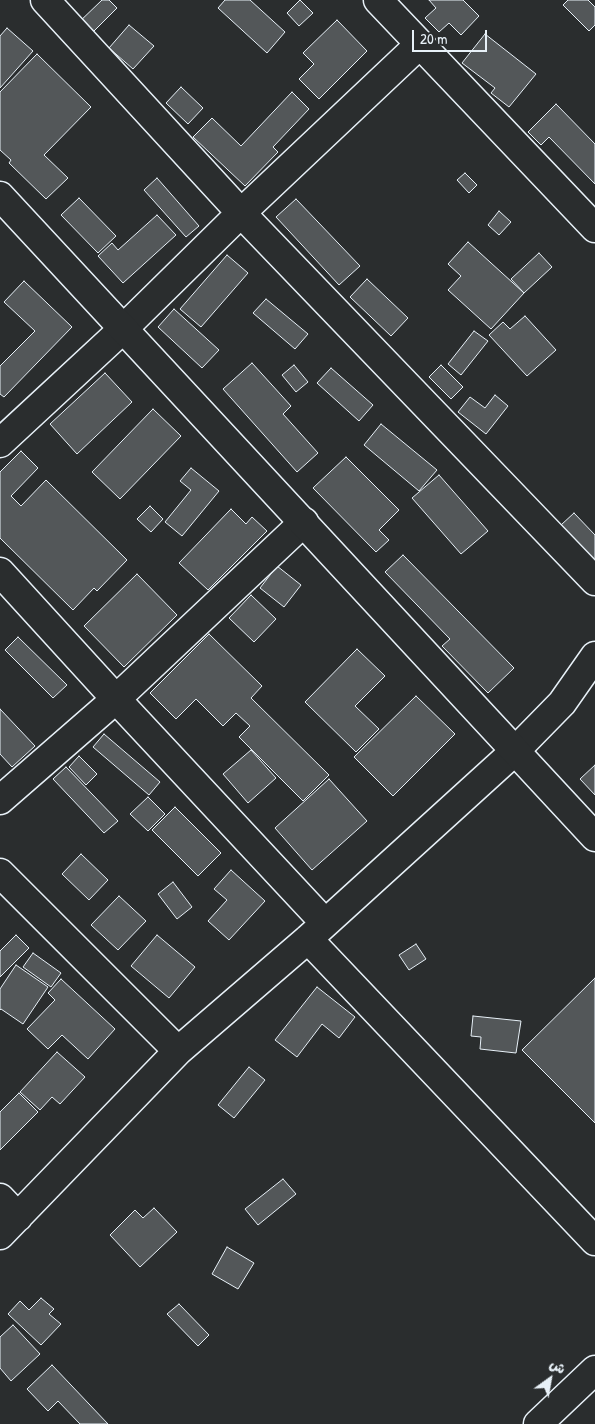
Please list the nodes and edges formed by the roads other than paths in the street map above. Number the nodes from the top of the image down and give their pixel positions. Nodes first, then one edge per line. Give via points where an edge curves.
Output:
1 (45, 0) edge
2 (378, 0) edge
3 (419, 45) junction
4 (0, 196) edge
5 (241, 213) junction
6 (595, 228) edge
7 (123, 329) junction
8 (0, 443) edge
9 (304, 522) junction
10 (0, 572) edge
11 (595, 581) edge
12 (595, 656) edge
13 (116, 699) junction
14 (515, 751) junction
15 (0, 800) edge
16 (595, 837) edge
17 (0, 873) edge
18 (316, 931) junction
19 (178, 1051) junction
20 (6, 1217) edge
21 (595, 1241) edge
22 (595, 1370) edge
23 (538, 1424) edge

1 - 5 street
2 - 3 street
3 - 5 street
3 - 6 street
4 - 7 street
5 - 7 street
5 - 11 street
7 - 8 street
7 - 9 street
9 - 13 street
9 - 14 street
10 - 13 street
12 - 14 street via 562,703
13 - 15 street
13 - 18 street
14 - 16 street
14 - 18 street
17 - 19 street
18 - 19 street
18 - 21 street
19 - 20 street
22 - 23 street

